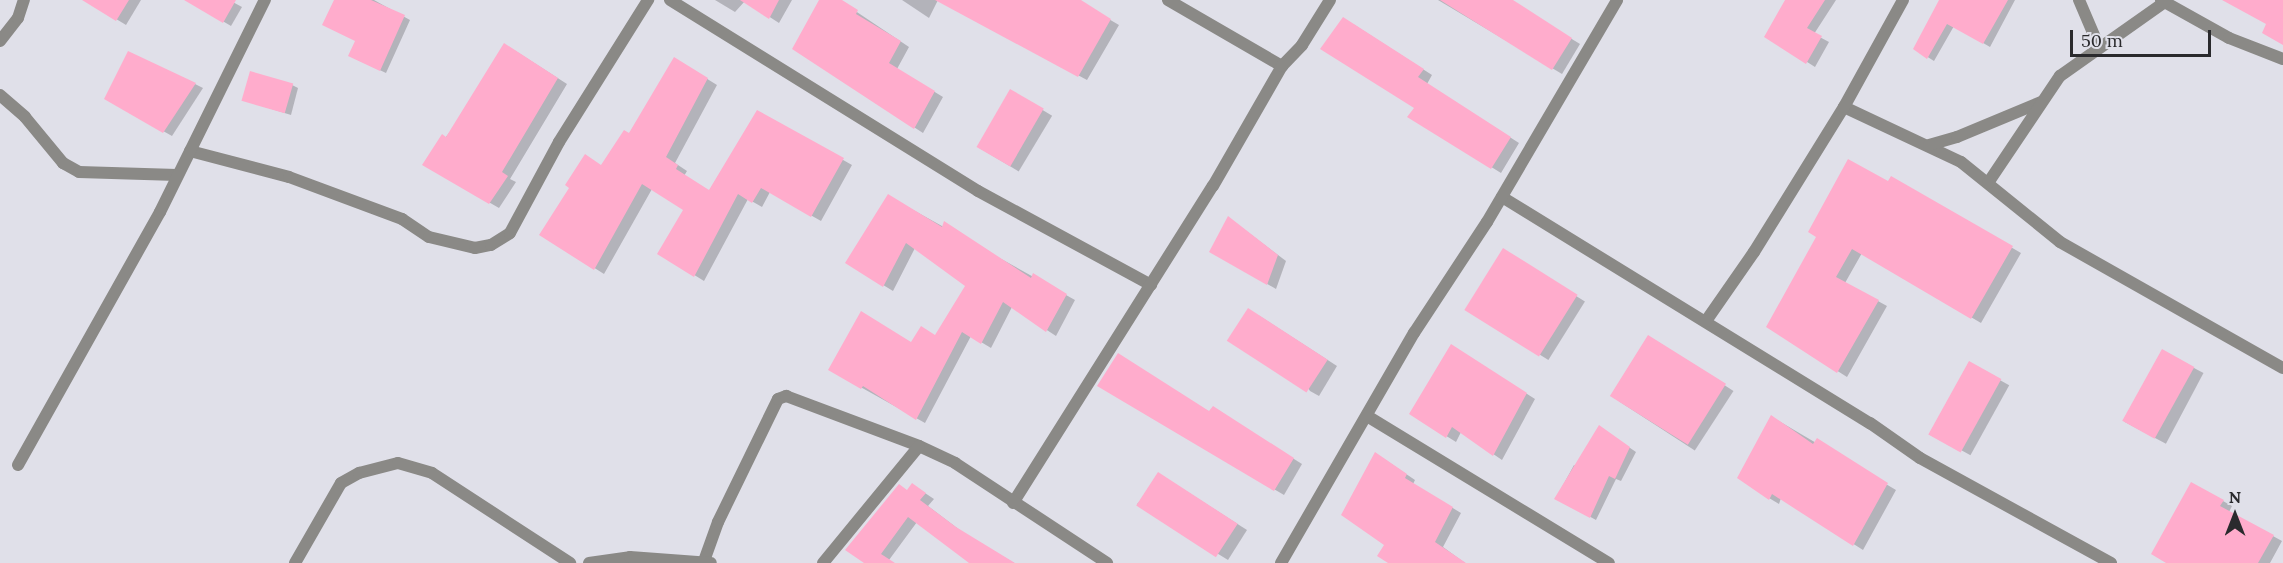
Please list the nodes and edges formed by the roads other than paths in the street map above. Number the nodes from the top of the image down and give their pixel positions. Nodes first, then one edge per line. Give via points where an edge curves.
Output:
1 (24, 0) edge
2 (265, 0) edge
3 (648, 0) edge
4 (670, 0) edge
5 (1168, 0) edge
6 (1330, 0) edge
7 (1617, 0) edge
8 (1903, 0) edge
9 (2079, 0) edge
10 (2163, 1) edge
11 (0, 41) edge
12 (2099, 47) junction
13 (2283, 59) edge
14 (1282, 66) junction
15 (0, 95) edge
16 (2041, 102) junction
17 (1844, 107) junction
18 (1929, 145) junction
19 (190, 151) junction
20 (177, 175) junction
21 (1989, 183) junction
22 (1502, 197) junction
23 (1151, 285) junction
24 (1706, 321) junction
25 (2283, 368) edge
26 (1367, 416) junction
27 (919, 446) junction
28 (18, 465) dead end
29 (1013, 503) junction
30 (708, 562) edge
31 (295, 563) edge
32 (570, 563) edge
33 (589, 563) edge
34 (823, 563) edge
35 (1107, 563) edge
36 (1281, 563) edge
37 (1609, 563) edge
38 (2111, 563) edge

1 - 11 street via 18,18
2 - 19 street
3 - 19 street via 559,142 510,233 491,245 475,248 429,237 402,219 289,177
4 - 23 street via 978,191
5 - 14 street
6 - 14 street via 1302,45
7 - 22 street
8 - 17 street
9 - 12 street
10 - 12 street
10 - 13 street via 2229,38
12 - 16 street via 2060,76
14 - 23 street
15 - 20 street via 25,117 63,164 79,172
16 - 18 street
16 - 21 street
17 - 18 street
17 - 24 street
18 - 21 street
19 - 20 street
20 - 28 street
21 - 25 street via 2060,242
22 - 24 street
22 - 26 street via 1414,333
23 - 29 street
24 - 38 street via 1920,458
26 - 36 street
26 - 37 street
27 - 29 street via 954,463
27 - 30 street via 796,397 778,399 718,522
27 - 34 street
29 - 35 street
30 - 33 street via 630,557
31 - 32 street via 341,483 359,473 398,463 432,473

